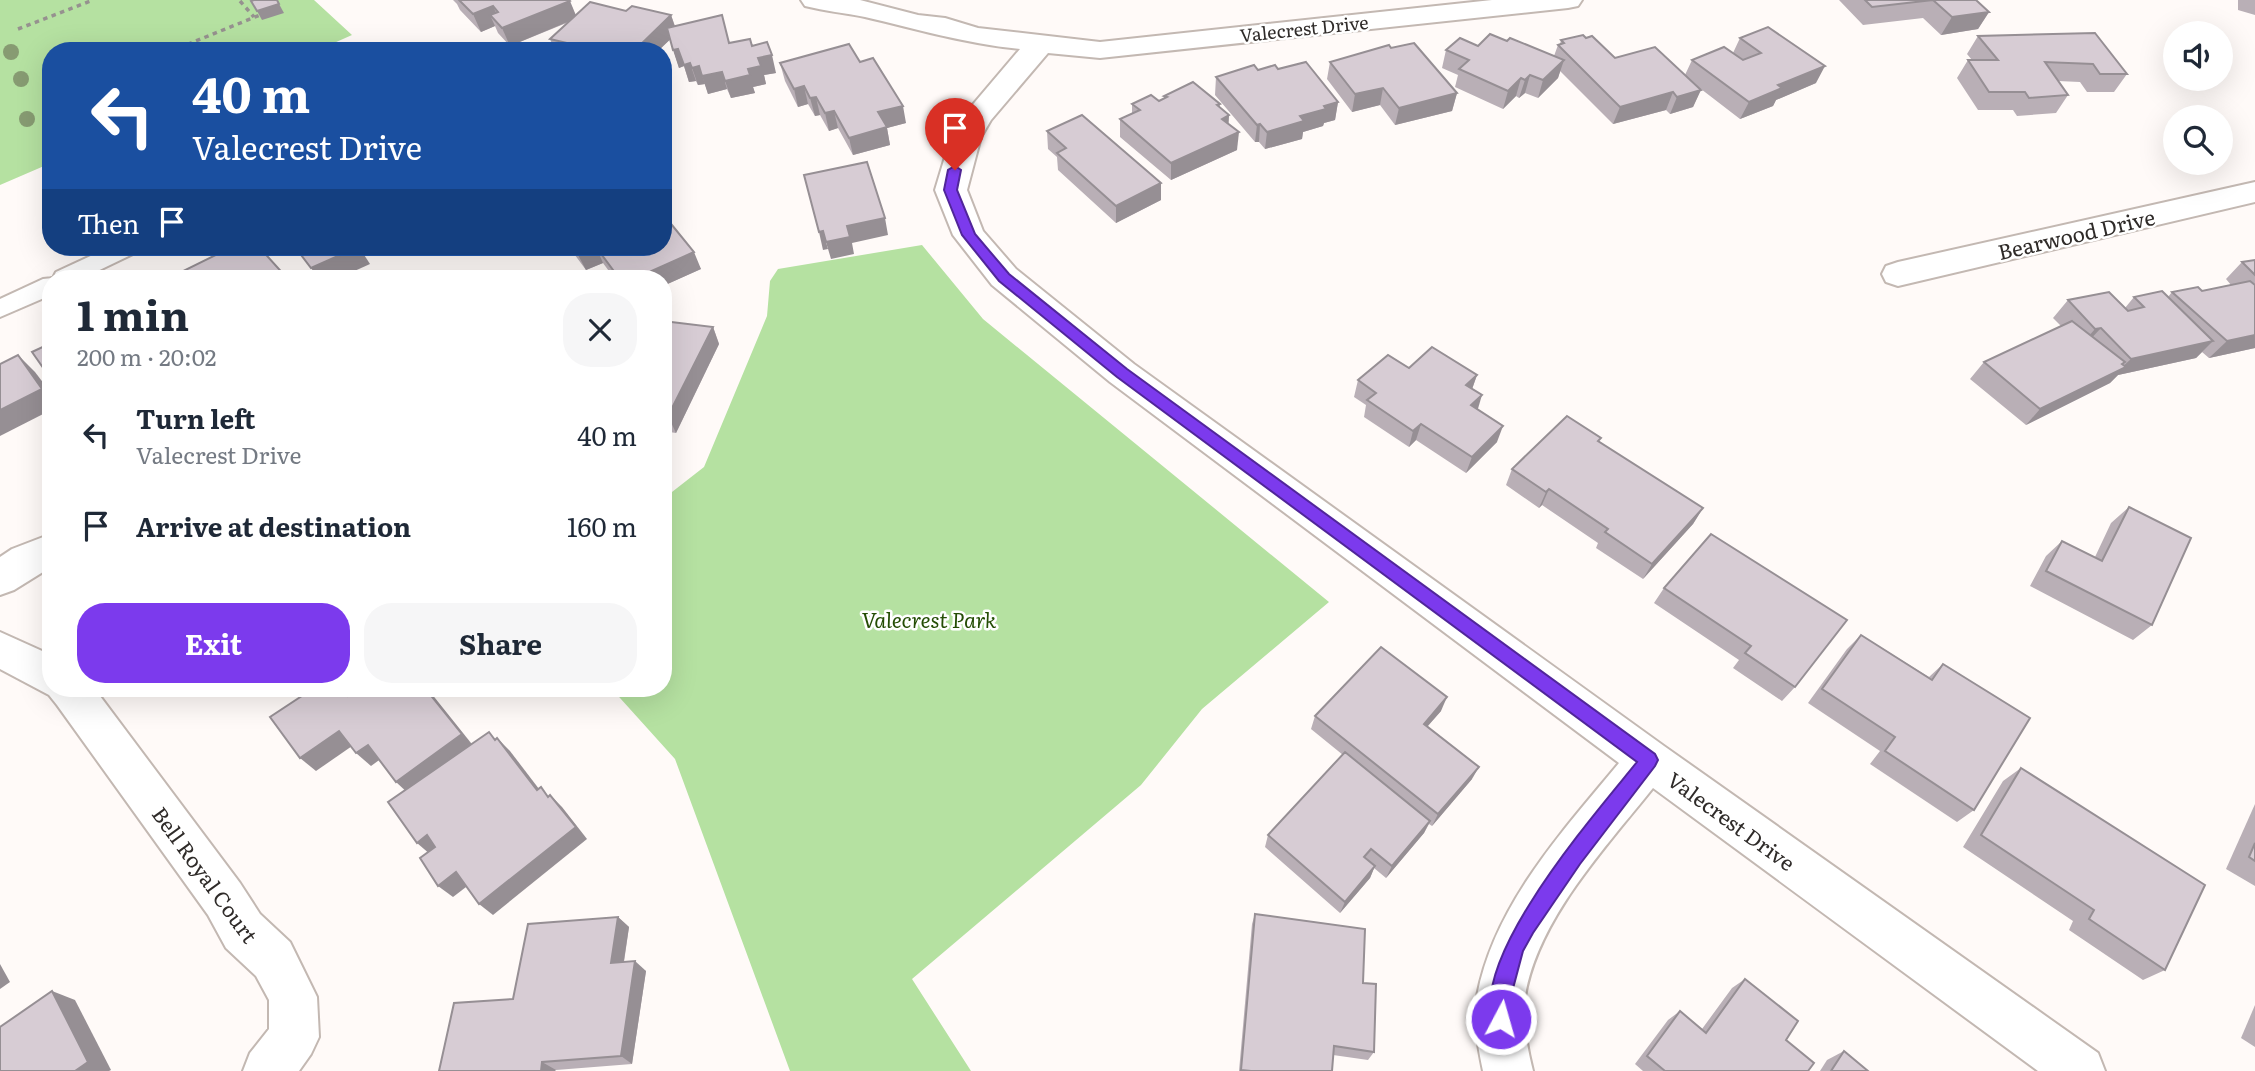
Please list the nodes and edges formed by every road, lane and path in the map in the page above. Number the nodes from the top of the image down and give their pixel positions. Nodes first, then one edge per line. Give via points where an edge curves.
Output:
1 (93, 0) edge
2 (815, 0) edge
3 (1568, 0) edge
4 (240, 1) edge
5 (260, 15) edge
6 (254, 17) junction
7 (18, 29) dead end
8 (193, 42) edge
9 (1040, 44) junction
10 (2255, 192) edge
11 (110, 256) edge
12 (81, 270) edge
13 (1898, 274) dead end
14 (42, 289) edge
15 (0, 309) edge
16 (42, 554) edge
17 (0, 578) edge
18 (0, 650) edge
19 (42, 672) edge
20 (76, 697) edge
21 (1649, 760) junction
22 (268, 1071) edge
23 (1508, 1071) edge
24 (2080, 1071) edge

1 - 7 path
2 - 9 street, Valecrest Drive via 975,36
3 - 9 street, Valecrest Drive via 1100,51
4 - 6 path
5 - 6 path
6 - 8 path
9 - 21 street, Valecrest Drive via 979,116 967,137 951,190 969,235 1004,277 1122,373
10 - 13 street, Bearwood Drive
11 - 12 lane
14 - 15 lane
16 - 17 street
18 - 19 street
20 - 22 street, Bell Royal Court via 225,899 243,931 273,959 293,997 294,1037
21 - 23 street via 1539,905 1514,948 1501,996 1500,1041
21 - 24 street, Valecrest Drive

